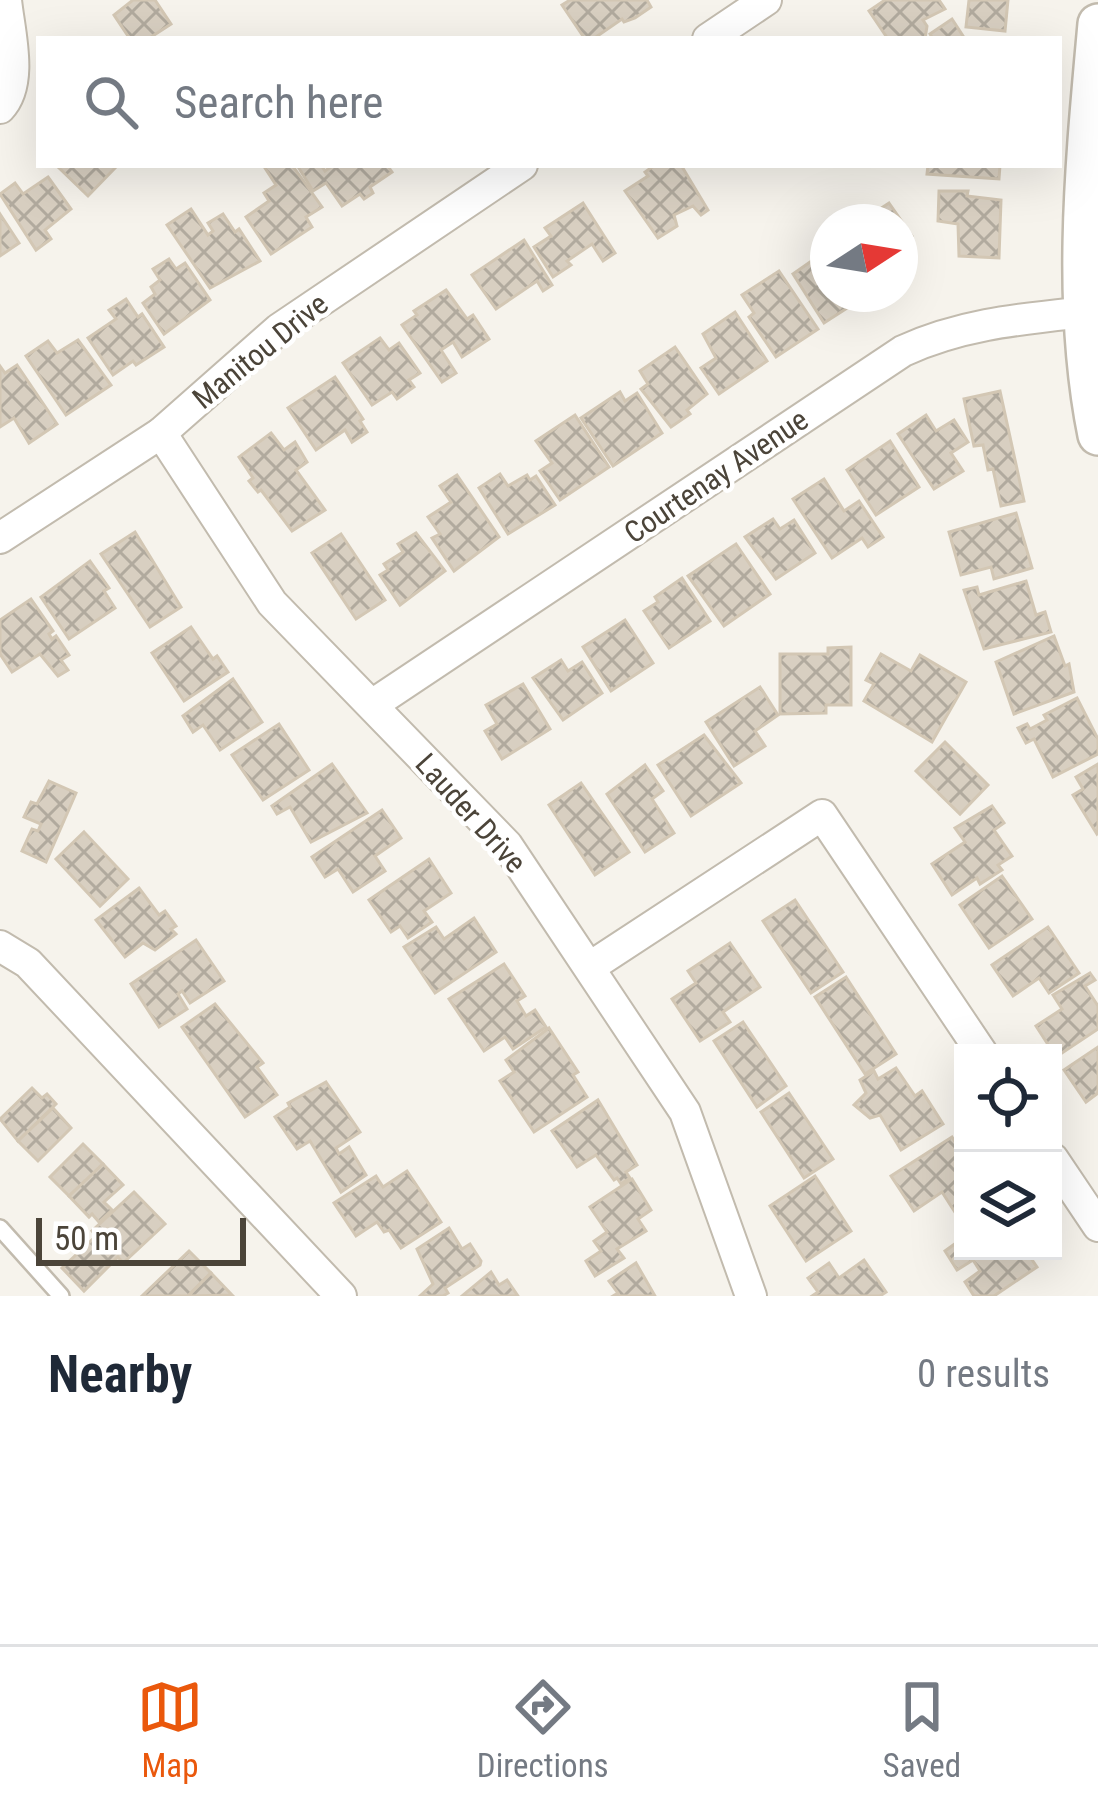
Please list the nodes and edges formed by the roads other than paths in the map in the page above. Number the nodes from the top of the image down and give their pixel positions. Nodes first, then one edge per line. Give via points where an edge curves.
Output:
1 (6, 0) edge
2 (763, 1) edge
3 (1098, 24) edge
4 (712, 36) edge
5 (0, 108) edge
6 (1092, 159) edge
7 (518, 168) edge
8 (1085, 312) junction
9 (161, 433) junction
10 (1098, 435) edge
11 (0, 538) edge
12 (372, 705) junction
13 (0, 946) edge
14 (590, 967) junction
15 (976, 1044) edge
16 (1062, 1172) edge
17 (1098, 1226) edge
18 (0, 1228) edge
19 (61, 1296) edge
20 (341, 1296) edge
21 (751, 1296) edge

1 - 5 street via 13,72
2 - 4 street
3 - 6 street
6 - 8 street
7 - 9 street, Manitou Drive via 279,329
8 - 10 street
8 - 12 street, Courtenay Avenue via 960,328 903,351
9 - 11 street, Manitou Drive
9 - 12 street, Lauder Drive via 272,603
12 - 14 street, Lauder Drive via 507,845
13 - 20 street via 28,963
14 - 15 street via 822,815
14 - 21 street, Lauder Drive via 686,1112
16 - 17 street
18 - 19 lane

